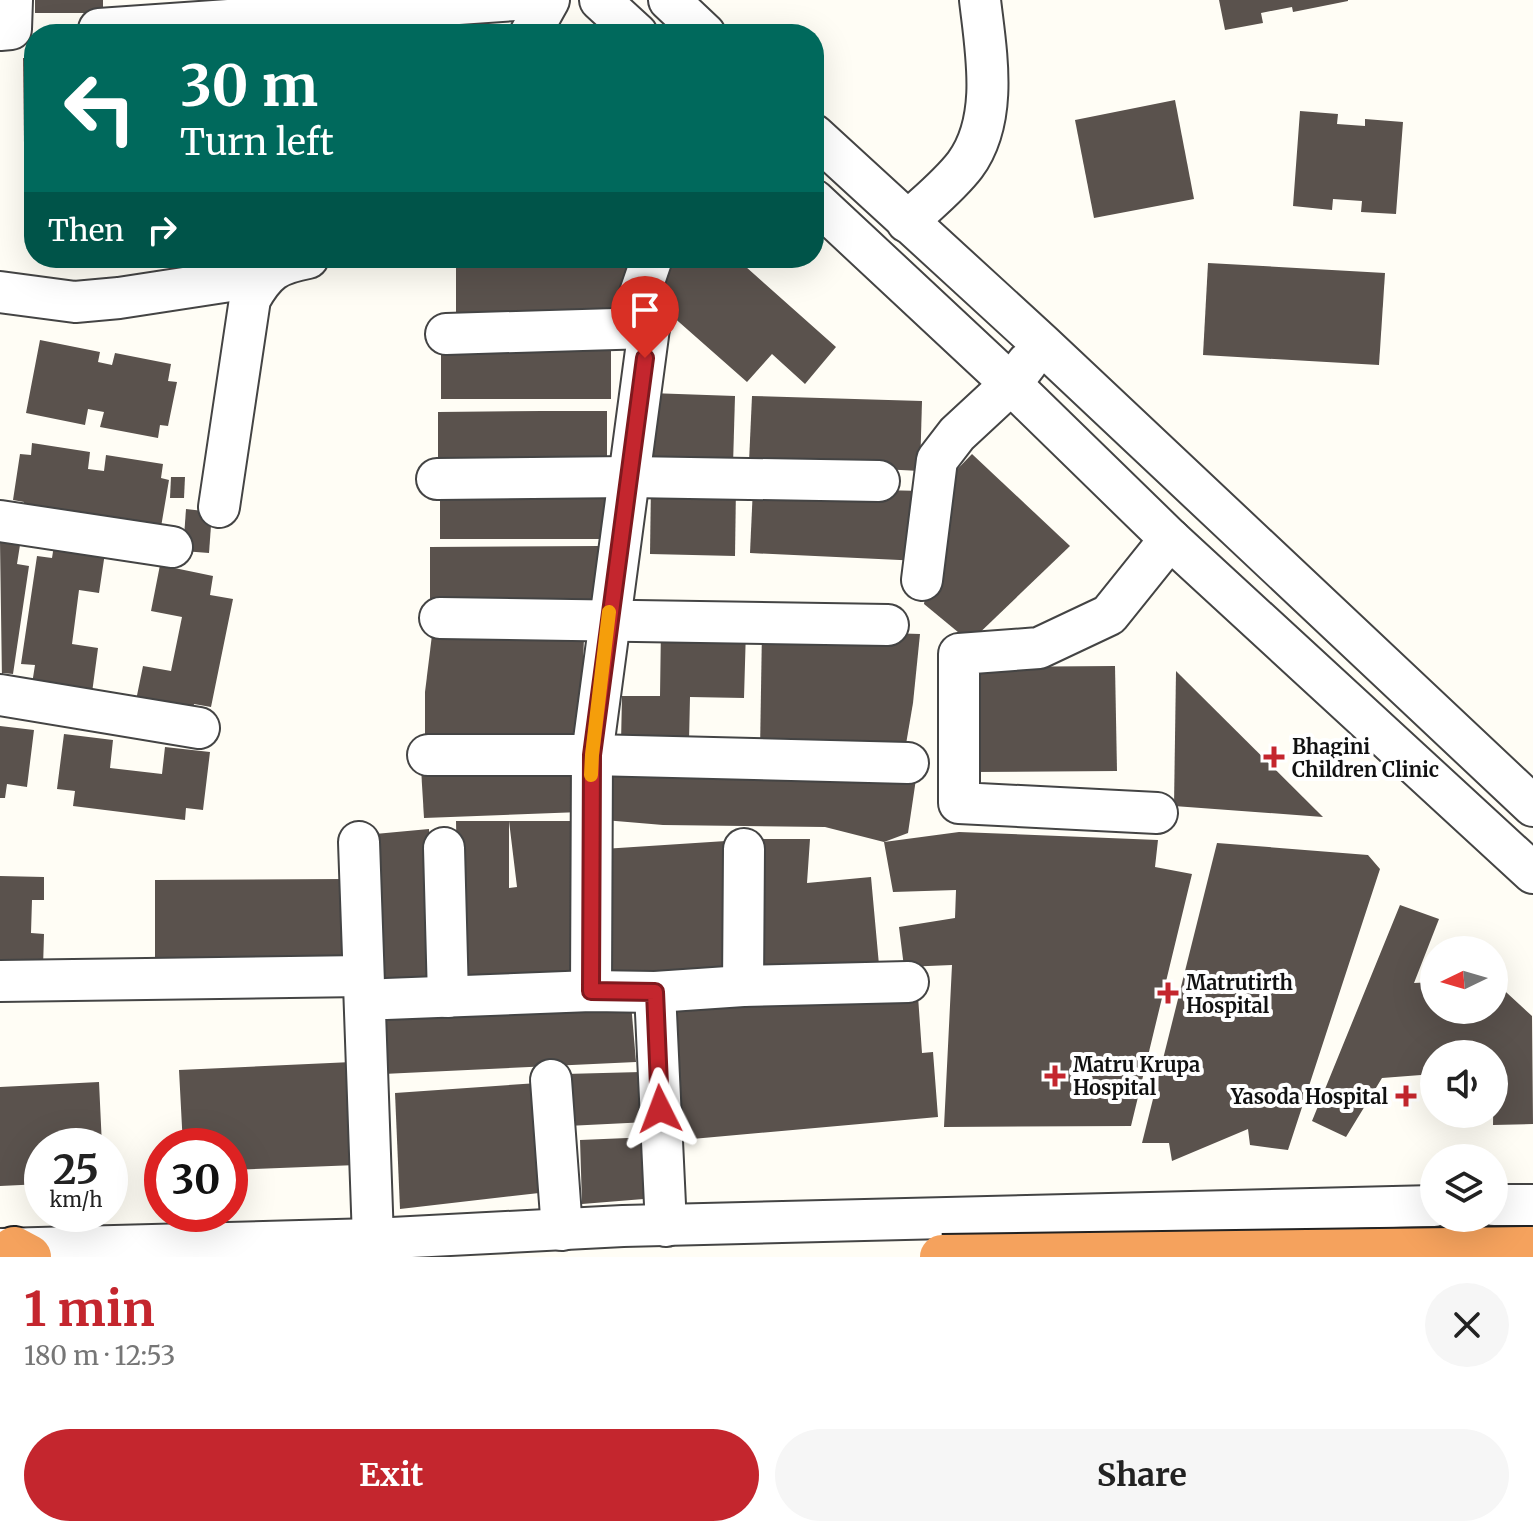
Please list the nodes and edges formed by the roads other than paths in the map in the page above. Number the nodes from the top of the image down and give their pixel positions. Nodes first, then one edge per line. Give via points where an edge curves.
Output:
1 (12, 0) edge
2 (515, 0) edge
3 (549, 0) edge
4 (600, 0) edge
5 (669, 0) edge
6 (980, 0) edge
7 (320, 16) edge
8 (105, 21) edge
9 (391, 22) edge
10 (536, 24) edge
11 (626, 24) edge
12 (694, 24) edge
13 (0, 30) edge
14 (824, 144) edge
15 (824, 209) edge
16 (907, 222) junction
17 (276, 268) edge
18 (649, 268) edge
19 (262, 276) junction
20 (0, 292) edge
21 (649, 328) junction
22 (446, 334) dead end
23 (1042, 344) junction
24 (1011, 384) junction
25 (630, 477) junction
26 (437, 479) dead end
27 (879, 481) dead end
28 (219, 507) dead end
29 (0, 521) edge
30 (1170, 539) junction
31 (172, 547) dead end
32 (922, 580) dead end
33 (440, 618) dead end
34 (608, 620) junction
35 (888, 625) dead end
36 (0, 695) edge
37 (199, 728) dead end
38 (428, 755) dead end
39 (592, 755) junction
40 (908, 763) dead end
41 (1533, 806) edge
42 (1157, 813) dead end
43 (359, 842) dead end
44 (444, 848) dead end
45 (744, 849) dead end
46 (1533, 873) edge
47 (0, 981) edge
48 (908, 982) dead end
49 (743, 986) junction
50 (375, 987) junction
51 (591, 991) junction
52 (655, 992) junction
53 (448, 997) junction
54 (551, 1080) dead end
55 (1508, 1205) edge
56 (1533, 1205) edge
57 (1420, 1206) edge
58 (1365, 1207) junction
59 (666, 1226) junction
60 (562, 1230) junction
61 (373, 1239) junction
62 (1533, 1249) edge
63 (14, 1252) edge
64 (942, 1257) edge
65 (1306, 1257) edge

1 - 13 street via 11,29
2 - 9 street
3 - 10 street
4 - 11 street
5 - 12 street
6 - 16 street via 987,106 977,140 965,164
7 - 8 street
7 - 9 street
14 - 16 street
15 - 24 street
16 - 23 street
17 - 19 street
18 - 21 street via 638,299
19 - 20 street via 75,302
19 - 28 street via 245,320
21 - 22 street
21 - 25 street
23 - 24 street
23 - 41 street
24 - 30 street
24 - 32 street via 937,460
25 - 26 street
25 - 27 street
25 - 34 street
29 - 31 street
30 - 42 street via 1109,615 1039,648 959,654 959,803
30 - 46 street
33 - 34 street
34 - 35 street
34 - 39 street
36 - 37 street
38 - 39 street
39 - 40 street
39 - 51 street
43 - 50 street
44 - 53 street
45 - 49 street
47 - 50 street
48 - 49 street
49 - 52 street
50 - 53 street
50 - 61 street
51 - 52 street
51 - 53 street
52 - 59 street
54 - 60 street
55 - 56 street
57 - 58 street
58 - 59 street
58 - 65 street
59 - 60 street
60 - 61 street
61 - 63 street
62 - 64 highway, bridge

